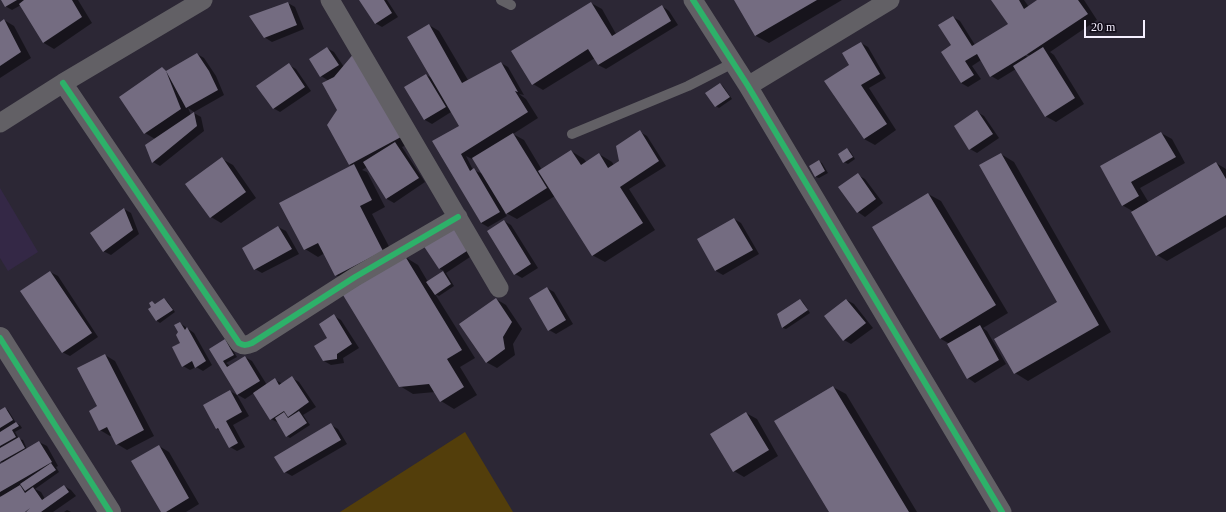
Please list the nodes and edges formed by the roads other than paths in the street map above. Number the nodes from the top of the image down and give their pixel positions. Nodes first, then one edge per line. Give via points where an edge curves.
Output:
1 (203, 0) edge
2 (330, 0) edge
3 (501, 0) edge
4 (693, 0) edge
5 (890, 0) edge
6 (511, 5) dead end
7 (733, 62) junction
8 (63, 83) junction
9 (748, 86) junction
10 (0, 123) edge
11 (572, 134) dead end
12 (458, 217) junction
13 (499, 288) dead end
14 (0, 338) edge
15 (110, 512) edge
16 (1002, 512) edge

1 - 8 street
2 - 12 street
3 - 6 lane
4 - 7 street
5 - 9 street
7 - 9 street
7 - 11 lane via 688,86
8 - 10 street
8 - 12 street via 239,343 243,345 252,343 355,277
9 - 16 street
12 - 13 street
14 - 15 street

